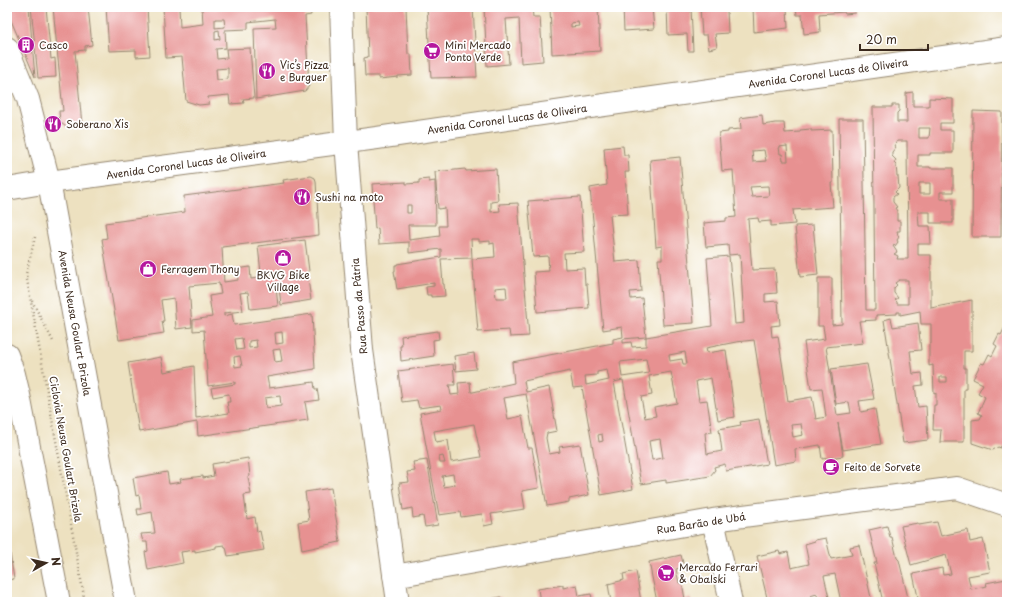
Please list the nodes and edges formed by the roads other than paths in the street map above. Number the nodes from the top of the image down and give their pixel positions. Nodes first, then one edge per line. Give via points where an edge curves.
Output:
1 (341, 7) edge
2 (7, 48) edge
3 (1007, 48) edge
4 (346, 142) junction
5 (49, 182) junction
6 (7, 189) edge
7 (7, 355) edge
8 (1007, 505) edge
9 (713, 520) junction
10 (394, 576) junction
11 (59, 602) edge
12 (126, 602) edge
13 (398, 602) edge
14 (732, 602) edge

1 - 4 street, Rua Passo da Pátria
2 - 5 street, Avenida Neusa Goulart Brizola via 28,99
3 - 4 street, Avenida Coronel Lucas de Oliveira
4 - 5 street, Avenida Coronel Lucas de Oliveira
4 - 10 street, Rua Passo da Pátria via 362,350
5 - 6 street, Avenida Coronel Lucas de Oliveira
5 - 12 street, Avenida Neusa Goulart Brizola
7 - 11 street via 19,395
8 - 9 street, Rua Barão de Ubá via 957,488
9 - 10 street, Rua Barão de Ubá
9 - 14 street
10 - 13 street, Rua Passo da Pátria

